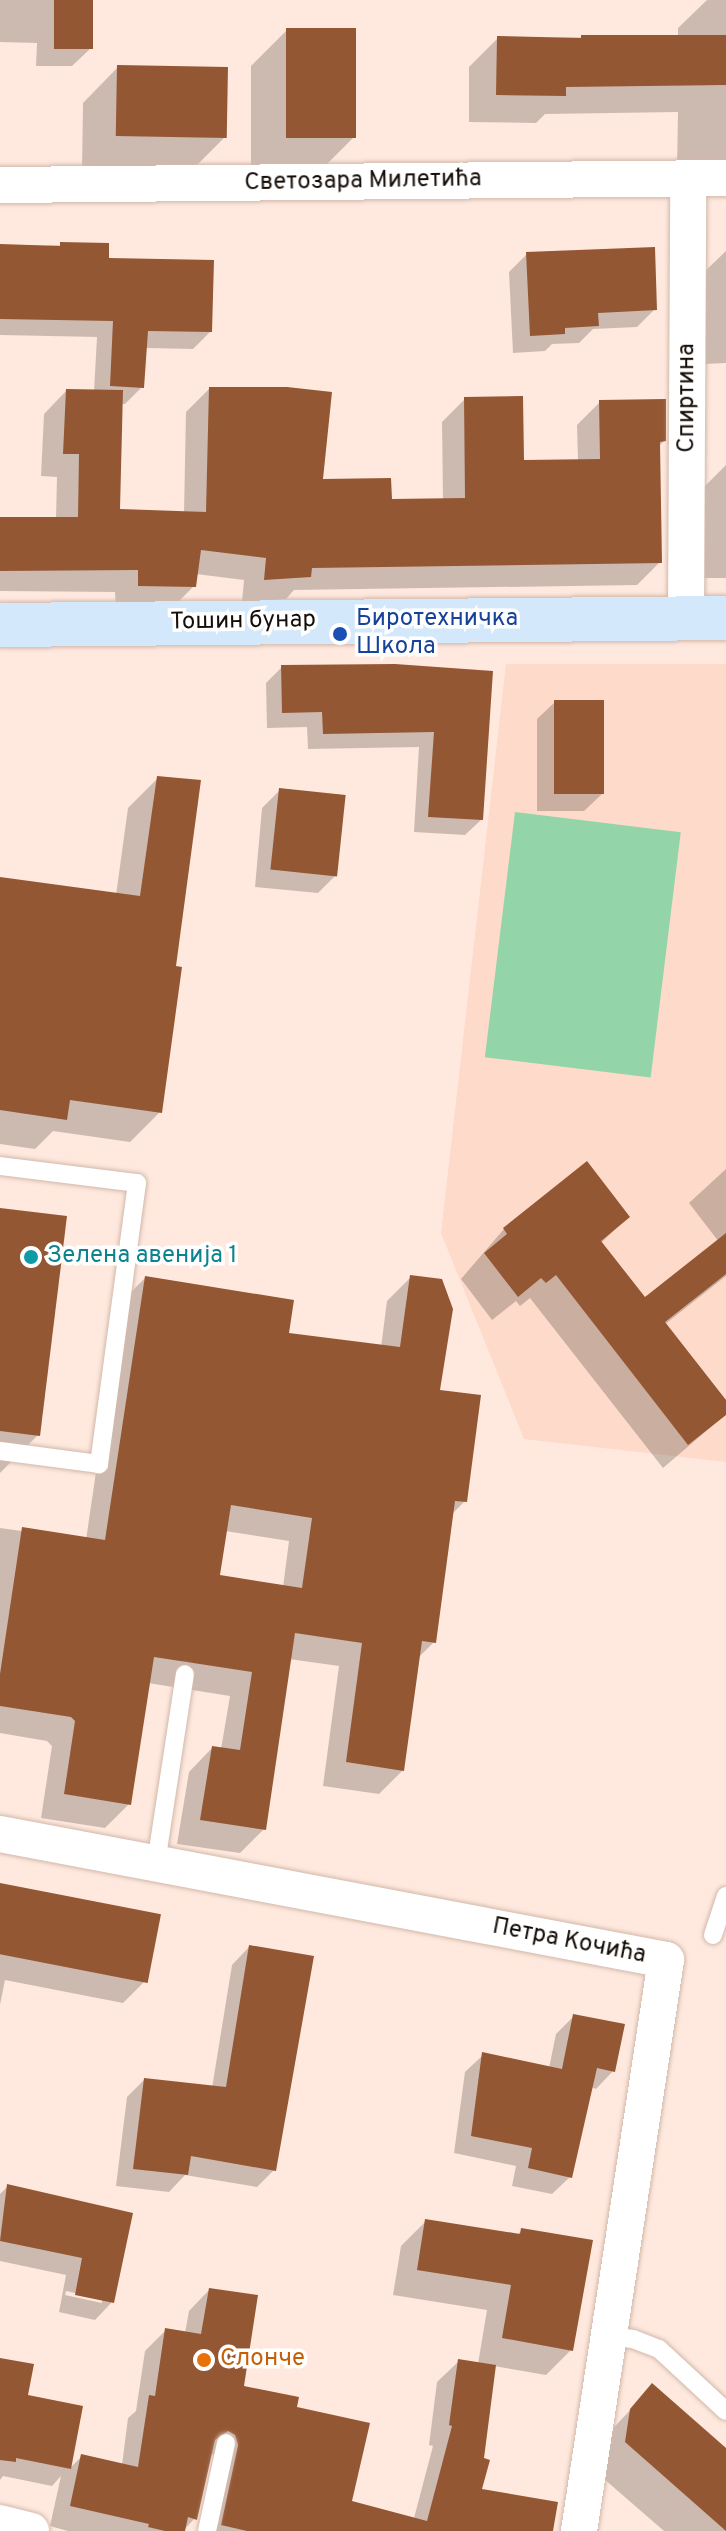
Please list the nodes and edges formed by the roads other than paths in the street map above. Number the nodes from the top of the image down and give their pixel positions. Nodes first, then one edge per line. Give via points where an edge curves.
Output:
1 (688, 178) junction
2 (726, 178) edge
3 (0, 185) edge
4 (706, 618) edge
5 (0, 625) edge
6 (0, 1166) edge
7 (0, 1451) edge
8 (185, 1674) dead end
9 (0, 1834) edge
10 (156, 1863) junction
11 (726, 1896) edge
12 (713, 1935) dead end
13 (608, 2336) junction
14 (726, 2411) edge
15 (226, 2443) dead end
16 (0, 2523) edge
17 (31, 2531) edge
18 (207, 2531) edge
19 (579, 2531) edge

1 - 2 street, Светозара Милетића
1 - 3 street, Светозара Милетића
1 - 4 street, Спиртина
4 - 5 main road, Тошин бунар
6 - 7 lane via 137,1183 99,1464
8 - 10 lane
9 - 10 street, Петра Кочића
10 - 13 street, Петра Кочића via 666,1960
11 - 12 lane
13 - 14 lane via 659,2349
13 - 19 street, Петра Кочића
15 - 18 lane
16 - 17 street

